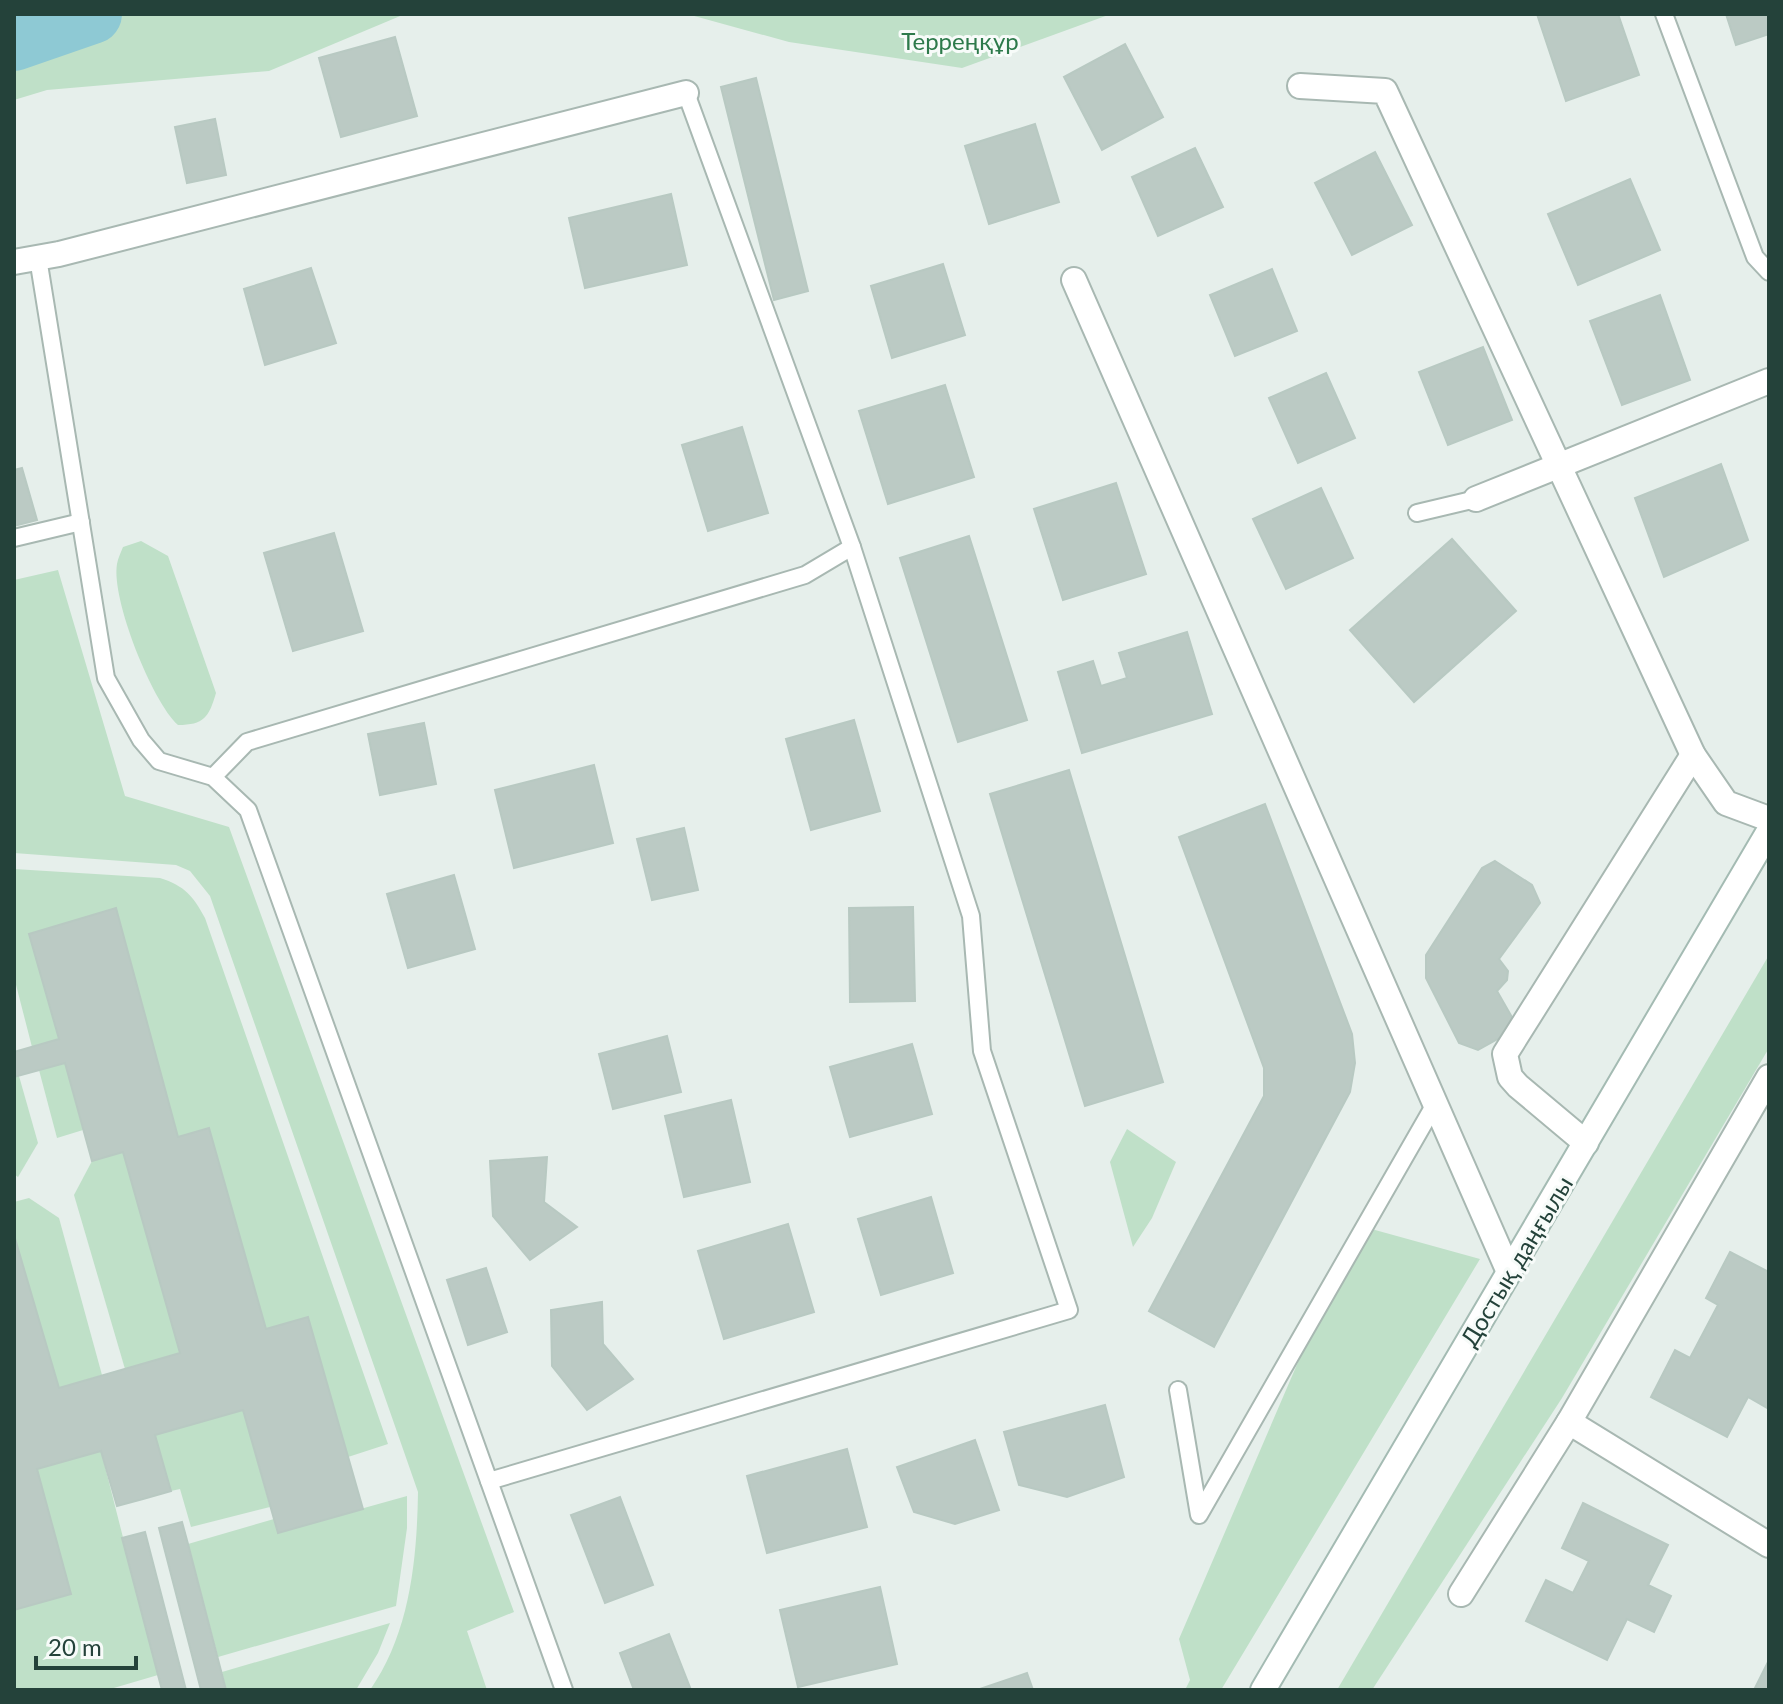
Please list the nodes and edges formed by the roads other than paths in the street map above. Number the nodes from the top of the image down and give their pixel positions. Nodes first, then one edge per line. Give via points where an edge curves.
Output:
1 (1664, 14) edge
2 (1300, 86) dead end
3 (686, 93) joint
4 (38, 258) junction
5 (14, 262) edge
6 (1769, 272) edge
7 (1074, 280) dead end
8 (1769, 381) edge
9 (1561, 468) junction
10 (1476, 499) joint
11 (1417, 513) dead end
12 (81, 522) junction
13 (14, 538) edge
14 (852, 547) junction
15 (1693, 755) junction
16 (213, 777) junction
17 (1769, 819) edge
18 (1769, 831) edge
19 (1769, 1077) edge
20 (1435, 1104) junction
21 (1586, 1143) junction
22 (1509, 1272) junction
23 (1178, 1390) dead end
24 (1569, 1422) junction
25 (489, 1481) junction
26 (1765, 1533) edge
27 (1461, 1594) dead end
28 (564, 1690) edge
29 (1263, 1690) edge

1 - 6 lane via 1755,257
2 - 9 street via 1385,91
3 - 4 street
3 - 14 lane
4 - 5 street
4 - 12 lane
7 - 20 street
8 - 9 street
9 - 10 street
9 - 15 street
10 - 11 lane
12 - 13 lane
12 - 16 lane via 106,678 159,761
14 - 16 lane via 805,575 247,742
14 - 25 lane via 971,916 982,1051 1069,1310
15 - 17 street via 1726,803
15 - 21 street via 1505,1054 1510,1077 1518,1086
16 - 25 lane via 248,810
18 - 21 street, Достық даңғылы
19 - 24 street
20 - 22 street
20 - 23 lane via 1199,1515
21 - 22 street, Достық даңғылы
22 - 29 street, Достық даңғылы
24 - 26 street
24 - 27 street
25 - 28 lane

